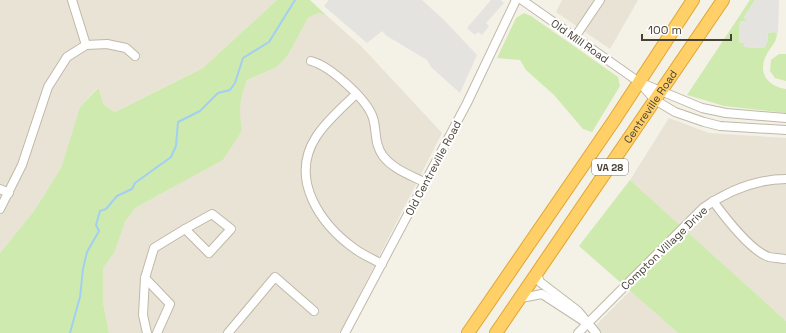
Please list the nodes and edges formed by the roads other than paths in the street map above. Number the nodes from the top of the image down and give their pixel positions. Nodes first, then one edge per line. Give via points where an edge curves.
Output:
1 (72, 0) edge
2 (516, 0) edge
3 (522, 0) edge
4 (600, 0) edge
5 (693, 0) edge
6 (723, 0) edge
7 (575, 37) junction
8 (86, 45) junction
9 (135, 56) dead end
10 (311, 61) dead end
11 (639, 82) junction
12 (356, 94) junction
13 (659, 95) junction
14 (786, 118) edge
15 (786, 130) edge
16 (786, 178) edge
17 (424, 182) junction
18 (0, 189) edge
19 (9, 193) junction
20 (714, 201) junction
21 (0, 209) edge
22 (185, 229) junction
23 (784, 259) dead end
24 (382, 264) junction
25 (537, 274) junction
26 (145, 278) junction
27 (521, 298) junction
28 (314, 312) dead end
29 (587, 323) junction
30 (147, 333) edge
31 (157, 333) edge
32 (228, 333) edge
33 (345, 333) edge
34 (468, 333) edge
35 (496, 333) edge
36 (578, 333) edge
37 (596, 333) edge

1 - 8 street
2 - 17 street, Old Centreville Road via 468,103
3 - 7 street, Old Mill Road
4 - 7 street
5 - 11 highway, VA 28
6 - 13 highway, Centreville Road / VA 28
7 - 11 street, Old Mill Road
8 - 9 street via 107,44 126,48
8 - 19 street via 67,57 48,87 22,165
10 - 12 street via 329,69
11 - 13 street
11 - 13 street
11 - 34 highway, VA 28
12 - 17 street via 371,113 377,143 384,157
12 - 24 street via 313,141 306,175 316,209 328,224 353,248
13 - 14 street via 726,113
13 - 15 street via 675,112 704,122 720,126
13 - 25 highway, Centreville Road / VA 28
16 - 20 street, Compton Village Drive via 744,186
17 - 24 street, Old Centreville Road
18 - 19 street
19 - 21 street
20 - 23 street via 753,245 769,257
20 - 29 street, Compton Village Drive via 687,222
22 - 22 street via 212,214 231,229 209,253
22 - 26 street via 154,248
24 - 33 street, Old Centreville Road
25 - 27 highway, Centreville Road / VA 28
25 - 29 street via 540,282 578,311
26 - 30 street via 143,315
26 - 31 street via 170,304
27 - 29 street via 542,294
27 - 35 highway, Centreville Road / VA 28
28 - 32 street via 275,277
29 - 36 street, Compton Village Drive
29 - 37 street

